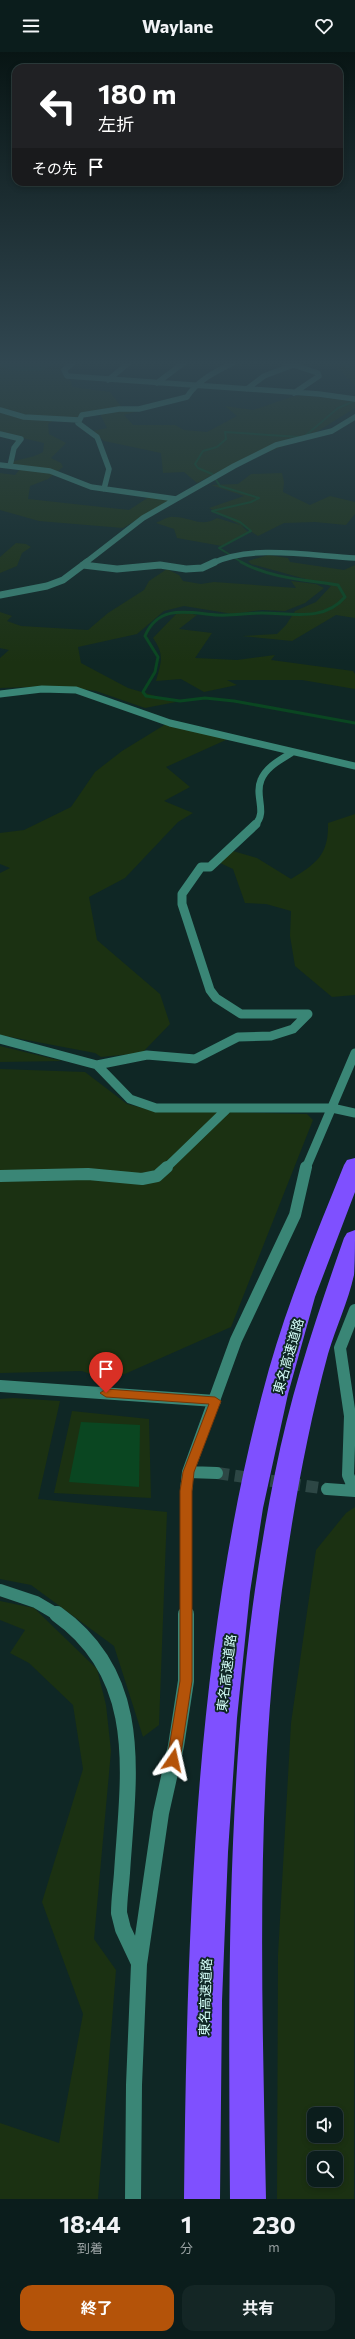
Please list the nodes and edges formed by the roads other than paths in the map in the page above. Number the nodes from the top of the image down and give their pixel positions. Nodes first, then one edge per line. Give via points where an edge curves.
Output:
1 (11, 461) edge
2 (107, 461) edge
3 (246, 461) edge
4 (0, 465) edge
5 (10, 466) junction
6 (104, 489) junction
7 (176, 499) junction
8 (355, 558) edge
9 (84, 565) junction
10 (0, 595) edge
11 (0, 694) edge
12 (291, 753) junction
13 (355, 766) edge
14 (0, 1039) edge
15 (355, 1053) edge
16 (97, 1065) junction
17 (228, 1108) junction
18 (336, 1109) junction
19 (355, 1113) edge
20 (355, 1165) edge
21 (0, 1176) edge
22 (355, 1238) edge
23 (355, 1310) edge
24 (0, 1386) edge
25 (215, 1401) junction
26 (188, 1472) junction
27 (217, 1473) tunnel mouth
28 (327, 1489) tunnel mouth
29 (355, 1491) edge
30 (0, 1590) edge
31 (139, 1964) junction
32 (133, 2199) edge
33 (202, 2199) edge
34 (248, 2199) edge

1 - 5 street
2 - 6 street via 110,469
3 - 7 street
4 - 5 street
5 - 6 street via 50,471 90,487
6 - 7 street
7 - 9 street via 143,518
8 - 9 street via 263,553 221,559 202,568 186,569 160,565 116,568
9 - 10 street via 56,583
11 - 12 street via 42,689 76,690 170,723
12 - 13 street
12 - 16 street via 272,766 262,778 259,786 263,809 260,820 210,867 201,867 182,894 182,904 210,990 216,998 241,1014 308,1014 292,1029 271,1036 254,1035 238,1038 195,1059 147,1055
14 - 16 street
15 - 18 street
16 - 17 street via 130,1099 142,1105 156,1108
17 - 18 street
17 - 21 street via 158,1176 142,1179 88,1174
18 - 19 street
18 - 25 street via 303,1174 295,1215 236,1340
20 - 33 highway, 東名高速道路 via 312,1275 286,1357 258,1467 238,1574 221,1719 209,1887 202,2089
22 - 34 highway via 339,1279 314,1364 288,1471 272,1562 253,1747 245,1991
23 - 29 street via 340,1348 350,1416 348,1475
24 - 25 street
25 - 26 street
26 - 27 street
26 - 31 street via 186,1681 176,1746 161,1813
28 - 29 street
30 - 31 street via 48,1607 72,1624 98,1652 114,1680 126,1712 130,1746 120,1919
31 - 32 street

